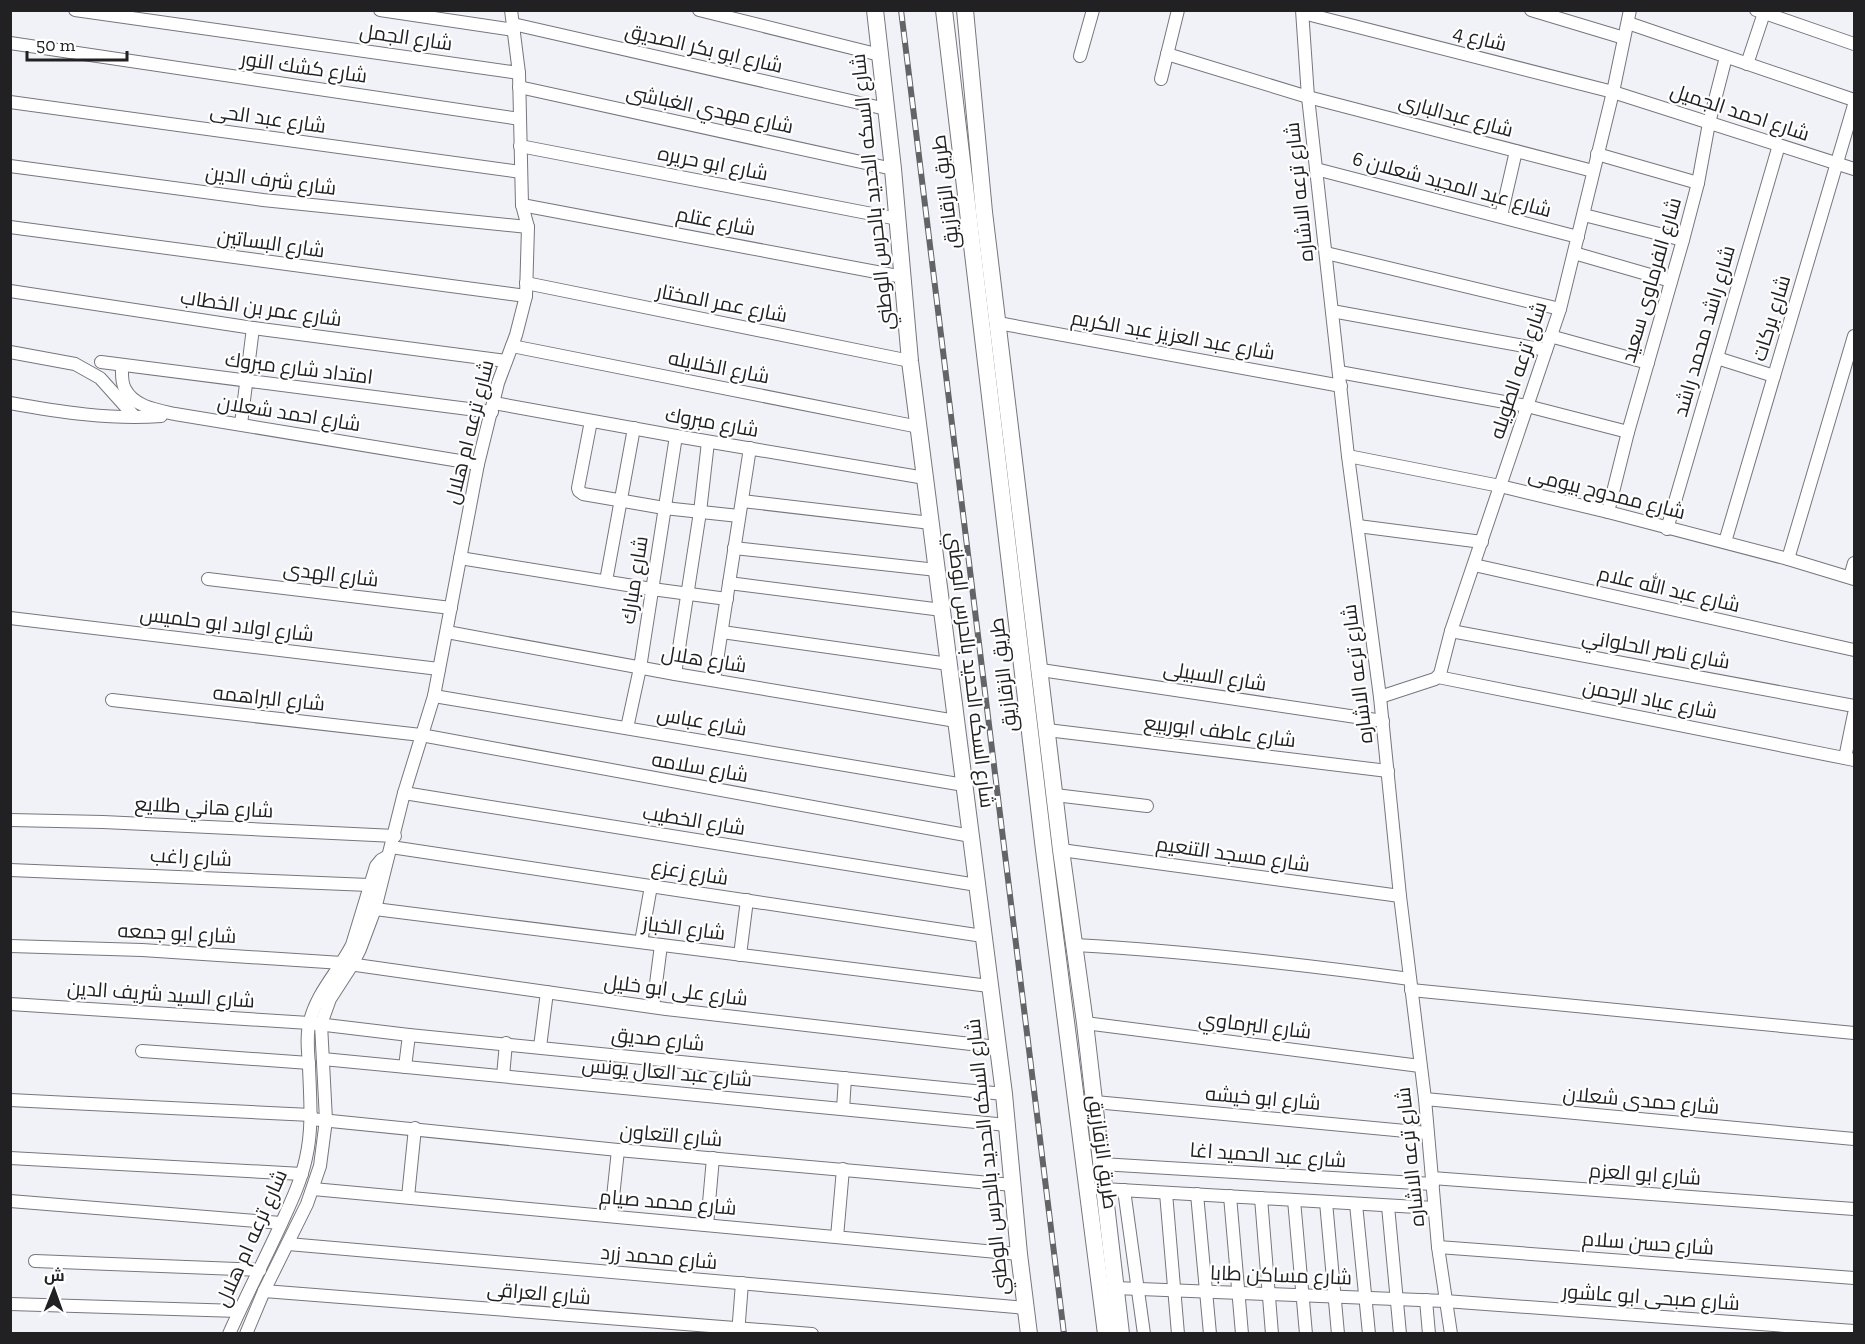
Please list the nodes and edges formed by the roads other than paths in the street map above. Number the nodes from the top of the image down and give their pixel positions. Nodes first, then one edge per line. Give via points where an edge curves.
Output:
1 (75, 10) edge
2 (380, 10) edge
3 (511, 10) edge
4 (699, 10) edge
5 (874, 10) edge
6 (944, 10) edge
7 (965, 10) edge
8 (1093, 10) edge
9 (1178, 10) edge
10 (1531, 10) edge
11 (1630, 10) edge
12 (1303, 12) edge
13 (1760, 12) edge
14 (1628, 23) junction
15 (514, 27) junction
16 (1624, 38) junction
17 (10, 43) edge
18 (1854, 44) edge
19 (1167, 54) junction
20 (880, 56) junction
21 (1080, 57) dead end
22 (1726, 57) junction
23 (1747, 64) junction
24 (519, 73) junction
25 (1161, 78) dead end
26 (519, 87) junction
27 (1613, 92) junction
28 (1308, 97) junction
29 (1854, 100) edge
30 (10, 102) edge
31 (1854, 105) edge
32 (886, 109) junction
33 (520, 119) junction
34 (1709, 123) junction
35 (1779, 145) junction
36 (520, 146) junction
37 (1516, 151) junction
38 (1597, 154) junction
39 (1837, 164) junction
40 (10, 166) edge
41 (893, 169) junction
42 (1316, 169) junction
43 (1854, 169) edge
44 (1593, 171) junction
45 (521, 172) junction
46 (1698, 183) junction
47 (522, 204) junction
48 (1584, 214) junction
49 (1501, 216) junction
50 (898, 219) junction
51 (10, 227) edge
52 (528, 227) junction
53 (1578, 237) junction
54 (1683, 240) junction
55 (1326, 253) junction
56 (1574, 253) junction
57 (903, 277) junction
58 (1671, 281) junction
59 (526, 290) junction
60 (10, 291) edge
61 (1560, 309) junction
62 (1332, 311) junction
63 (998, 323) junction
64 (253, 328) junction
65 (1550, 336) junction
66 (1854, 336) edge
67 (512, 346) junction
68 (1546, 350) junction
69 (10, 352) edge
70 (1717, 358) junction
71 (506, 361) junction
72 (910, 361) junction
73 (101, 362) dead end
74 (1648, 363) junction
75 (122, 365) junction
76 (1339, 372) junction
77 (1774, 376) junction
78 (247, 381) junction
79 (1341, 386) junction
80 (10, 403) edge
81 (1527, 406) junction
82 (493, 407) junction
83 (175, 414) junction
84 (135, 417) junction
85 (1002, 419) junction
86 (591, 421) junction
87 (241, 424) junction
88 (919, 427) junction
89 (634, 428) junction
90 (1628, 432) junction
91 (676, 436) junction
92 (708, 442) junction
93 (750, 448) junction
94 (1348, 456) junction
95 (478, 464) junction
96 (925, 478) junction
97 (1500, 486) junction
98 (621, 501) junction
99 (742, 501) junction
100 (664, 508) junction
101 (700, 512) junction
102 (1608, 512) junction
103 (739, 516) junction
104 (930, 523) junction
105 (1358, 526) junction
106 (1667, 529) junction
107 (1482, 542) junction
108 (1725, 542) junction
109 (734, 548) junction
110 (460, 558) junction
111 (1788, 559) junction
112 (1854, 563) edge
113 (1474, 565) junction
114 (937, 570) junction
115 (1852, 578) edge
116 (208, 579) dead end
117 (606, 581) junction
118 (729, 583) junction
119 (652, 589) junction
120 (688, 593) junction
121 (727, 599) junction
122 (451, 608) junction
123 (942, 610) junction
124 (10, 618) edge
125 (447, 632) junction
126 (722, 632) junction
127 (1451, 632) junction
128 (1854, 650) edge
129 (949, 663) junction
130 (640, 668) junction
131 (439, 669) junction
132 (1041, 670) junction
133 (675, 674) junction
134 (1438, 676) junction
135 (714, 680) junction
136 (434, 696) junction
137 (1380, 697) junction
138 (112, 700) dead end
139 (1854, 706) edge
140 (1854, 714) edge
141 (956, 721) junction
142 (1383, 721) junction
143 (627, 728) junction
144 (1047, 730) junction
145 (421, 735) junction
146 (1850, 759) edge
147 (1388, 771) junction
148 (964, 785) junction
149 (404, 793) junction
150 (1055, 795) junction
151 (1147, 806) dead end
152 (10, 820) edge
153 (971, 836) junction
154 (391, 846) junction
155 (1061, 850) junction
156 (10, 870) edge
157 (369, 885) junction
158 (977, 885) junction
159 (651, 886) junction
160 (1400, 896) junction
161 (747, 900) junction
162 (375, 909) junction
163 (983, 936) junction
164 (641, 942) junction
165 (661, 945) junction
166 (1075, 945) junction
167 (10, 946) edge
168 (740, 955) junction
169 (347, 964) junction
170 (1410, 984) junction
171 (989, 986) junction
172 (547, 992) junction
173 (10, 1004) edge
174 (653, 1007) junction
175 (315, 1023) junction
176 (1085, 1023) junction
177 (1854, 1033) edge
178 (409, 1035) junction
179 (506, 1043) junction
180 (540, 1047) junction
181 (996, 1047) junction
182 (142, 1051) dead end
183 (323, 1059) junction
184 (309, 1063) junction
185 (1420, 1066) junction
186 (405, 1067) junction
187 (503, 1076) junction
188 (845, 1078) junction
189 (1004, 1094) junction
190 (1425, 1099) junction
191 (10, 1100) edge
192 (1095, 1102) junction
193 (843, 1109) junction
194 (311, 1117) junction
195 (326, 1120) junction
196 (1007, 1125) junction
197 (415, 1128) junction
198 (1427, 1133) junction
199 (1854, 1139) edge
200 (618, 1150) junction
201 (1082, 1155) junction
202 (10, 1158) edge
203 (713, 1158) junction
204 (1100, 1158) junction
205 (843, 1169) junction
206 (302, 1174) junction
207 (1433, 1181) junction
208 (1013, 1185) junction
209 (313, 1189) junction
210 (1103, 1189) junction
211 (1125, 1190) junction
212 (1166, 1193) junction
213 (1197, 1194) junction
214 (1230, 1196) junction
215 (408, 1197) junction
216 (1261, 1198) junction
217 (1294, 1200) junction
218 (10, 1201) edge
219 (1326, 1202) junction
220 (1356, 1204) junction
221 (1389, 1206) junction
222 (1434, 1208) junction
223 (1854, 1209) edge
224 (611, 1216) junction
225 (281, 1223) junction
226 (707, 1225) junction
227 (837, 1237) junction
228 (288, 1244) junction
229 (1438, 1247) junction
230 (1019, 1254) junction
231 (35, 1261) dead end
232 (260, 1270) junction
233 (1854, 1278) edge
234 (742, 1283) junction
235 (1115, 1288) junction
236 (1137, 1289) junction
237 (1174, 1290) junction
238 (264, 1291) junction
239 (1205, 1292) junction
240 (1237, 1293) junction
241 (1268, 1294) junction
242 (1301, 1295) junction
243 (1334, 1297) junction
244 (1365, 1298) junction
245 (1396, 1299) junction
246 (1426, 1300) junction
247 (1445, 1301) junction
248 (10, 1304) edge
249 (1026, 1308) junction
250 (239, 1311) junction
251 (738, 1331) edge
252 (1854, 1331) edge
253 (247, 1333) edge
254 (229, 1334) edge
255 (812, 1334) edge
256 (1029, 1334) edge
257 (1106, 1334) edge
258 (1120, 1334) edge
259 (1144, 1334) edge
260 (1178, 1334) edge
261 (1210, 1334) edge
262 (1242, 1334) edge
263 (1272, 1334) edge
264 (1306, 1334) edge
265 (1338, 1334) edge
266 (1369, 1334) edge
267 (1400, 1334) edge
268 (1429, 1334) edge
269 (1450, 1334) edge

1 - 24 street, شارع الجمل
2 - 15 street, شارع ابو بكر الصديق
3 - 15 street, شارع ترعه ام هلال
4 - 20 street
5 - 20 main road, شارع السكه الحديد بالحرس الوطني
6 - 85 main road, طريق الزقازيق
7 - 63 main road, طريق الزقازيق
8 - 21 street
9 - 19 street
10 - 16 street
11 - 14 street, شارع ترعه الطويله
12 - 27 street, شارع 4
12 - 28 street, شارع ترعه الاشاره
13 - 18 street
13 - 23 street
14 - 16 street, شارع ترعه الطويله
14 - 22 street
15 - 24 street, شارع ترعه ام هلال
15 - 32 street, شارع ابو بكر الصديق
16 - 27 street, شارع ترعه الطويله
17 - 33 street, شارع كشك النور
19 - 25 street
19 - 28 street, شارع عبدالبارى
20 - 32 main road, شارع السكه الحديد بالحرس الوطني
22 - 23 street
22 - 34 street, شارع الفرماوى سعيد
23 - 29 street
24 - 26 street, شارع ترعه ام هلال
26 - 33 street, شارع ترعه ام هلال
26 - 41 street, شارع مهدي الغباشى
27 - 34 street, شارع احمد الجميل
27 - 38 street, شارع ترعه الطويله
28 - 37 street, شارع عبدالبارى
28 - 42 street, شارع ترعه الاشاره
30 - 45 street, شارع عبد الحى
31 - 39 street, شارع بركات
32 - 41 main road, شارع السكه الحديد بالحرس الوطني
33 - 36 street, شارع ترعه ام هلال
34 - 35 street, شارع احمد الجميل
34 - 46 street, شارع الفرماوى سعيد
35 - 39 street, شارع احمد الجميل
35 - 70 street, شارع راشد محمد راشد
36 - 45 street, شارع ترعه ام هلال
36 - 50 street, شارع ابو حريره
37 - 44 street, شارع عبدالبارى
37 - 49 street
38 - 44 street, شارع ترعه الطويله
38 - 46 street
39 - 43 street, شارع احمد الجميل
39 - 77 street, شارع بركات
40 - 52 street, شارع شرف الدين via 263,200
41 - 50 main road, شارع السكه الحديد بالحرس الوطني
42 - 49 street, شارع عبد المجيد شعلان 6
42 - 55 street, شارع ترعه الاشاره
44 - 48 street, شارع ترعه الطويله
45 - 47 street, شارع ترعه ام هلال
46 - 54 street, شارع الفرماوى سعيد
47 - 52 street, شارع ترعه ام هلال
47 - 57 street, شارع عتلم
48 - 53 street, شارع ترعه الطويله
48 - 54 street
49 - 53 street, شارع عبد المجيد شعلان 6
50 - 57 main road, شارع السكه الحديد بالحرس الوطني
51 - 59 street, شارع البساتين
52 - 59 street, شارع ترعه ام هلال
53 - 56 street, شارع ترعه الطويله
54 - 58 street, شارع الفرماوى سعيد
55 - 61 street
55 - 62 street, شارع ترعه الاشاره
56 - 58 street
56 - 61 street, شارع ترعه الطويله
57 - 72 main road, شارع السكه الحديد بالحرس الوطني
58 - 74 street, شارع الفرماوى سعيد
59 - 67 street, شارع ترعه ام هلال
59 - 72 street, شارع عمر المختار
60 - 64 street, شارع عمر بن الخطاب
61 - 65 street, شارع ترعه الطويله
62 - 68 street
62 - 76 street, شارع ترعه الاشاره
63 - 79 street, شارع عبد العزيز عبد الكريم
63 - 85 main road, طريق الزقازيق
64 - 71 street, شارع عمر بن الخطاب
64 - 78 street
65 - 68 street, شارع ترعه الطويله
65 - 74 street
66 - 111 street
67 - 71 street, شارع ترعه ام هلال
67 - 88 street, شارع الخلايله
68 - 81 street, شارع ترعه الطويله
69 - 84 street via 75,364 100,378
70 - 77 street
70 - 106 street, شارع راشد محمد راشد
71 - 82 street, شارع ترعه ام هلال
72 - 88 main road, شارع السكه الحديد بالحرس الوطني
73 - 75 street, امتداد شارع مبروك
74 - 90 street, شارع الفرماوى سعيد
75 - 78 street, امتداد شارع مبروك
75 - 83 street, شارع احمد شعلان via 123,387 131,397 148,408
76 - 79 street, شارع ترعه الاشاره
76 - 81 street
77 - 108 street, شارع بركات
78 - 82 street, امتداد شارع مبروك
78 - 87 street
79 - 94 street, شارع ترعه الاشاره
80 - 84 street
81 - 90 street
81 - 97 street, شارع ترعه الطويله
82 - 86 street, شارع مبروك
82 - 95 street, شارع ترعه ام هلال
83 - 84 street
83 - 87 street, شارع احمد شعلان
85 - 132 main road, طريق الزقازيق
85 - 201 main road, طريق الزقازيق
86 - 89 street, شارع مبروك
86 - 98 street via 579,491
87 - 95 street, شارع احمد شعلان
88 - 96 main road, شارع السكه الحديد بالحرس الوطني
89 - 91 street, شارع مبروك
89 - 98 street
90 - 102 street, شارع الفرماوى سعيد
91 - 92 street, شارع مبروك
91 - 100 street, شارع مبارك
92 - 93 street, شارع مبروك
92 - 101 street
93 - 96 street, شارع مبروك
93 - 99 street
94 - 97 street, شارع ممدوح بيومى
94 - 105 street, شارع ترعه الاشاره
95 - 110 street, شارع ترعه ام هلال
96 - 104 main road, شارع السكه الحديد بالحرس الوطني
97 - 102 street, شارع ممدوح بيومى
97 - 107 street, شارع ترعه الطويله
98 - 100 street
98 - 117 street
99 - 103 street
99 - 104 street
100 - 101 street
100 - 119 street, شارع مبارك
101 - 103 street
101 - 120 street
102 - 106 street, شارع ممدوح بيومى
103 - 109 street
104 - 114 main road, شارع السكه الحديد بالحرس الوطني
105 - 107 street
105 - 137 street, شارع ترعه الاشاره
106 - 108 street, شارع ممدوح بيومى
107 - 113 street, شارع ترعه الطويله
108 - 111 street, شارع ممدوح بيومى
109 - 114 street
109 - 118 street
110 - 117 street
110 - 122 street, شارع ترعه ام هلال
111 - 115 street, شارع ممدوح بيومى
112 - 115 street
113 - 127 street, شارع ترعه الطويله
113 - 128 street, شارع عبد الله علام
114 - 123 main road, شارع السكه الحديد بالحرس الوطني
116 - 122 street, شارع الهدى
117 - 119 street
118 - 121 street
118 - 123 street
119 - 120 street
119 - 130 street, شارع مبارك
120 - 121 street
120 - 133 street
121 - 126 street
122 - 125 street, شارع ترعه ام هلال
123 - 129 main road, شارع السكه الحديد بالحرس الوطني
124 - 131 street, شارع اولاد ابو حلميس
125 - 130 street, شارع هلال
125 - 131 street, شارع ترعه ام هلال
126 - 129 street
126 - 135 street
127 - 134 street, شارع ترعه الطويله
127 - 139 street, شارع ناصر الحلواني
129 - 141 main road, شارع السكه الحديد بالحرس الوطني
130 - 133 street, شارع هلال
130 - 143 street, شارع مبارك
131 - 136 street, شارع ترعه ام هلال
132 - 142 street, شارع السبيلى
132 - 144 main road, طريق الزقازيق
133 - 135 street, شارع هلال
134 - 137 street
134 - 146 street, شارع عباد الرحمن
135 - 141 street, شارع هلال
136 - 143 street, شارع عباس
136 - 145 street, شارع ترعه ام هلال
137 - 142 street, شارع ترعه الاشاره
138 - 145 street, شارع البراهمه
140 - 146 street
141 - 148 main road, شارع السكه الحديد بالحرس الوطني
142 - 147 street, شارع ترعه الاشاره
143 - 148 street, شارع عباس
144 - 147 street, شارع عاطف ابوربيع
144 - 150 main road, طريق الزقازيق
145 - 149 street, شارع ترعه ام هلال
145 - 153 street, شارع سلامه
147 - 160 street, شارع ترعه الاشاره
148 - 153 main road, شارع السكه الحديد بالحرس الوطني
149 - 154 street, شارع ترعه ام هلال
149 - 158 street, شارع الخطيب
150 - 151 street
150 - 155 main road, طريق الزقازيق
152 - 154 street, شارع هاني طلايع via 103,822
153 - 158 main road, شارع السكه الحديد بالحرس الوطني
154 - 157 street, شارع ترعه ام هلال via 376,866
154 - 159 street, شارع زعزع
154 - 162 street, شارع ترعه ام هلال
155 - 160 street, شارع مسجد التنعيم
155 - 166 main road, طريق الزقازيق
156 - 157 street, شارع راغب
157 - 169 street, شارع ترعه ام هلال
158 - 163 main road, شارع السكه الحديد بالحرس الوطني
159 - 161 street, شارع زعزع
159 - 164 street
160 - 170 street, شارع ترعه الاشاره
161 - 163 street, شارع زعزع
161 - 168 street
162 - 164 street, شارع الخباز
162 - 169 street, شارع ترعه ام هلال
163 - 171 main road, شارع السكه الحديد بالحرس الوطني
164 - 165 street, شارع الخباز
165 - 168 street, شارع الخباز
165 - 174 street
166 - 170 street via 1286,962
166 - 176 main road, طريق الزقازيق
167 - 169 street, شارع ابو جمعه via 142,950
168 - 171 street, شارع الخباز
169 - 172 street, شارع على ابو خليل
169 - 175 street, شارع ترعه ام هلال via 318,1000
170 - 177 street
170 - 185 street, شارع ترعه الاشاره
171 - 181 main road, شارع السكه الحديد بالحرس الوطني
172 - 174 street, شارع على ابو خليل
172 - 180 street
173 - 175 street, شارع السيد شريف الدين
174 - 181 street, شارع على ابو خليل
175 - 178 street, شارع صديق
175 - 183 street, شارع ترعه ام هلال
175 - 184 street, شارع ترعه ام هلال
176 - 185 street, شارع البرماوي
176 - 192 main road, طريق الزقازيق
178 - 179 street, شارع صديق
178 - 186 street
179 - 180 street, شارع صديق
179 - 187 street
180 - 188 street, شارع صديق
181 - 189 main road, شارع السكه الحديد بالحرس الوطني
182 - 184 street
183 - 186 street, شارع عبد العال يونس
183 - 195 street, شارع ترعه ام هلال
184 - 194 street, شارع ترعه ام هلال
185 - 190 street, شارع ترعه الاشاره
186 - 187 street, شارع عبد العال يونس
187 - 193 street, شارع عبد العال يونس
188 - 189 street, شارع صديق
188 - 193 street
189 - 196 main road, شارع السكه الحديد بالحرس الوطني
190 - 198 street, شارع ترعه الاشاره
190 - 199 street, شارع حمدى شعلان
191 - 194 street, شارع التعاون
192 - 198 street, شارع ابو خيشه
192 - 204 main road, طريق الزقازيق
193 - 196 street, شارع عبد العال يونس
194 - 195 street, شارع التعاون
194 - 206 street, شارع ترعه ام هلال
195 - 197 street, شارع التعاون
195 - 209 street, شارع ترعه ام هلال
196 - 208 main road, شارع السكه الحديد بالحرس الوطني
197 - 200 street, شارع التعاون
197 - 215 street
198 - 207 street, شارع ترعه الاشاره
200 - 203 street, شارع التعاون
200 - 224 street
201 - 204 main road
201 - 257 main road, طريق الزقازيق
202 - 206 street
203 - 205 street, شارع التعاون
203 - 226 street
204 - 207 street, شارع عبد الحميد اغا
204 - 210 main road, طريق الزقازيق
205 - 208 street, شارع التعاون
205 - 227 street
206 - 225 street, شارع ترعه ام هلال
207 - 222 street, شارع ترعه الاشاره
207 - 223 street, شارع ابو العزم
208 - 230 main road, شارع السكه الحديد بالحرس الوطني
209 - 215 street, شارع محمد صيام
209 - 228 street, شارع ترعه ام هلال
210 - 211 street
210 - 235 main road, طريق الزقازيق
211 - 212 street
211 - 236 street
212 - 213 street
212 - 237 street
213 - 214 street
213 - 239 street
214 - 216 street
214 - 240 street
215 - 224 street, شارع محمد صيام
216 - 217 street
216 - 241 street
217 - 219 street
217 - 242 street
218 - 225 street
219 - 220 street
219 - 243 street
220 - 221 street
220 - 244 street
221 - 222 street
221 - 245 street
222 - 229 street, شارع ترعه الاشاره
224 - 226 street, شارع محمد صيام
225 - 232 street, شارع ترعه ام هلال
226 - 227 street, شارع محمد صيام
227 - 230 street, شارع محمد صيام
228 - 234 street, شارع محمد زرد
228 - 238 street, شارع ترعه ام هلال
229 - 233 street, شارع حسن سلام
229 - 247 street, شارع ترعه الاشاره
230 - 249 main road, شارع السكه الحديد بالحرس الوطني
231 - 232 street
232 - 250 street, شارع ترعه ام هلال
234 - 249 street, شارع محمد زرد
234 - 251 street
235 - 236 street, شارع مساكن طابا
235 - 258 main road, طريق الزقازيق
236 - 237 street, شارع مساكن طابا
236 - 259 street
237 - 239 street, شارع مساكن طابا
237 - 260 street
238 - 251 street, شارع العراقى
238 - 253 street, شارع ترعه ام هلال
239 - 240 street, شارع مساكن طابا
239 - 261 street
240 - 241 street, شارع مساكن طابا
240 - 262 street
241 - 242 street, شارع مساكن طابا
241 - 263 street
242 - 243 street, شارع مساكن طابا
242 - 264 street
243 - 244 street, شارع مساكن طابا
243 - 265 street
244 - 245 street, شارع مساكن طابا
244 - 266 street
245 - 246 street, شارع مساكن طابا
245 - 267 street
246 - 247 street, شارع مساكن طابا
246 - 268 street
247 - 252 street, شارع صبحى ابو عاشور
247 - 269 street, شارع ترعه الاشاره
248 - 250 street
249 - 256 main road, شارع السكه الحديد بالحرس الوطني
250 - 254 street, شارع ترعه ام هلال
251 - 255 street, شارع العراقى

